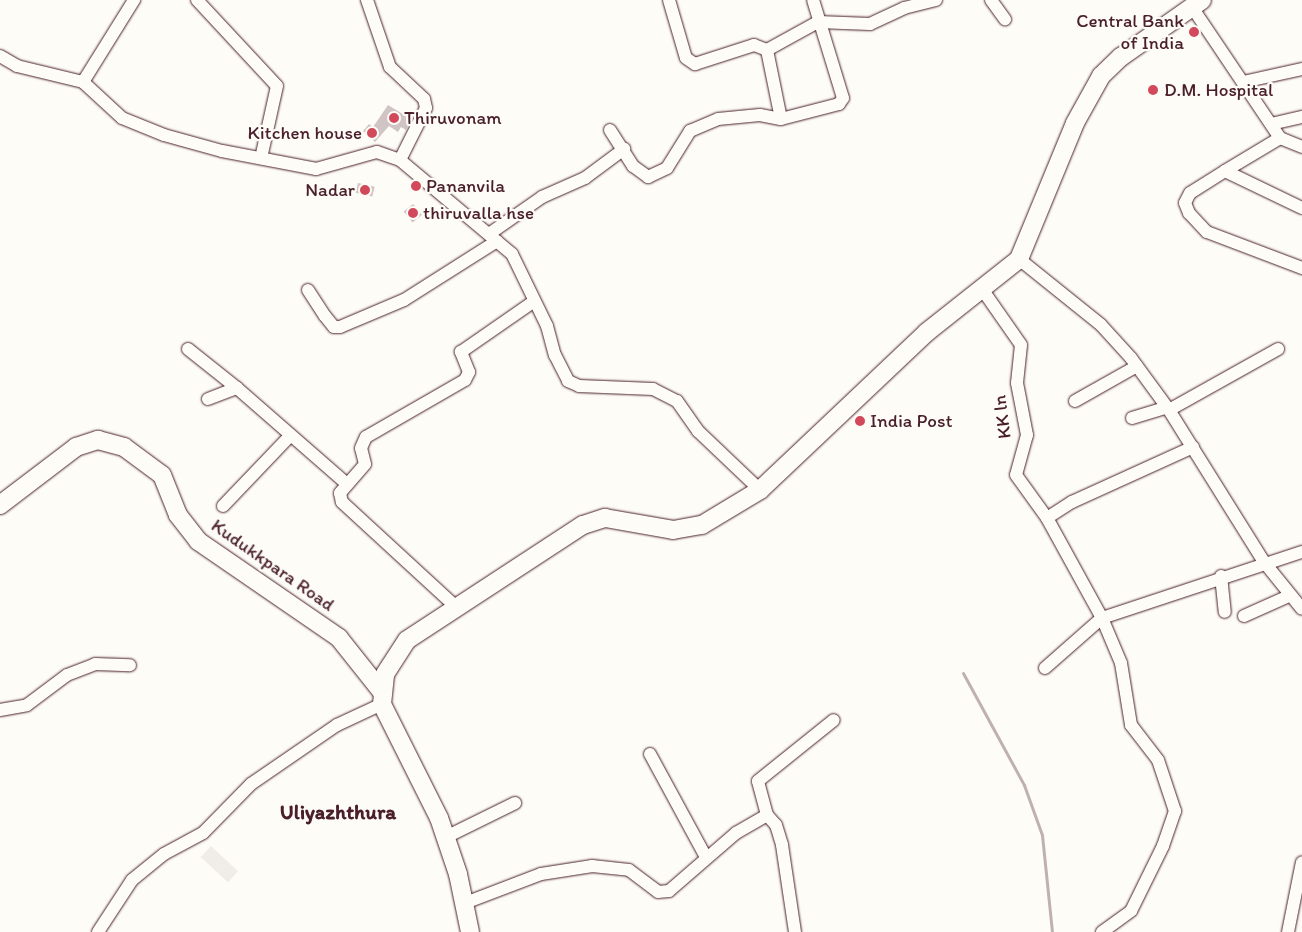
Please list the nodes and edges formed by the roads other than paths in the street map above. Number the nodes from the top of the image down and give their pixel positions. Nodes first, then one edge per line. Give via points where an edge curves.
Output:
1 (134, 0) edge
2 (197, 0) edge
3 (367, 0) edge
4 (669, 0) edge
5 (813, 0) edge
6 (936, 0) edge
7 (991, 0) edge
8 (1197, 4) edge
9 (1005, 19) dead end
10 (818, 22) junction
11 (767, 50) junction
12 (0, 56) edge
13 (1302, 69) edge
14 (83, 82) junction
15 (1243, 82) junction
16 (1302, 117) edge
17 (781, 119) junction
18 (1271, 124) junction
19 (610, 130) dead end
20 (1280, 138) junction
21 (1302, 147) edge
22 (624, 149) junction
23 (261, 158) junction
24 (400, 160) junction
25 (1225, 171) junction
26 (1302, 208) edge
27 (493, 237) junction
28 (1019, 259) junction
29 (1302, 268) edge
30 (982, 289) junction
31 (308, 290) dead end
32 (533, 302) junction
33 (188, 349) dead end
34 (1278, 349) dead end
35 (1137, 366) junction
36 (237, 388) junction
37 (208, 399) dead end
38 (1075, 401) dead end
39 (1168, 408) junction
40 (1132, 418) dead end
41 (290, 436) junction
42 (1193, 447) junction
43 (347, 484) junction
44 (760, 490) junction
45 (0, 505) edge
46 (224, 506) dead end
47 (1047, 518) junction
48 (1302, 552) edge
49 (1264, 562) junction
50 (1221, 576) junction
51 (1289, 596) junction
52 (455, 606) junction
53 (1302, 609) edge
54 (1225, 612) dead end
55 (1244, 616) dead end
56 (1102, 618) junction
57 (130, 665) dead end
58 (1045, 668) dead end
59 (382, 698) junction
60 (0, 710) edge
61 (834, 720) dead end
62 (650, 754) dead end
63 (515, 803) dead end
64 (767, 815) junction
65 (446, 837) junction
66 (706, 857) junction
67 (1302, 862) edge
68 (465, 904) junction
69 (98, 932) edge
70 (470, 932) edge
71 (795, 932) edge
72 (1102, 932) edge
73 (1288, 932) edge

1 - 14 street
2 - 23 street via 277,86
3 - 24 street via 390,67 424,99 426,108
4 - 11 street via 686,58 695,64 754,45
5 - 10 street
6 - 10 street via 904,8 870,24
7 - 9 street
8 - 15 street
8 - 28 main road via 1121,57 1101,76 1075,123
10 - 11 street
10 - 17 street via 843,98 839,104
11 - 17 street
12 - 14 street via 17,66
13 - 15 street
14 - 23 street via 122,118 164,135
15 - 18 street
16 - 18 street
17 - 22 street via 760,115 718,119 690,131 666,168 656,175 640,174
18 - 20 street
19 - 22 street
20 - 21 street
20 - 25 street
22 - 27 street via 585,178 542,197
23 - 24 street via 316,169 377,152
24 - 27 street via 444,200
25 - 26 street
25 - 29 street via 1190,194 1185,203 1189,213 1206,232
27 - 31 street via 404,300 340,327 334,327
27 - 32 street via 512,254
28 - 30 main road
28 - 35 street via 1100,325
30 - 44 main road via 927,332
30 - 47 street, KK ln via 1021,345 1017,383 1027,436 1016,475
32 - 43 street via 461,352 469,372 465,380 366,437 361,448 365,464
32 - 44 street via 547,326 554,355 568,381 579,386 652,389 677,402 698,431
33 - 36 street
34 - 39 street
35 - 38 street
35 - 39 street
36 - 37 street
36 - 41 street via 264,408
39 - 40 street
39 - 42 street
41 - 43 street
41 - 46 street
42 - 47 street via 1072,502
42 - 49 street
43 - 52 street via 340,493 342,502
44 - 52 main road via 702,525 673,530 605,518 583,525
45 - 59 main road, Kudukkpara Road via 76,447 98,440 124,448 162,475 178,514 198,541 339,638
47 - 56 street, KK ln
48 - 49 street
49 - 50 street
49 - 51 street
50 - 54 street
50 - 56 street
51 - 53 street
51 - 55 street
52 - 59 main road via 407,640 385,674
56 - 58 street
56 - 72 street, KK ln via 1122,662 1131,725 1158,760 1175,811 1163,846 1130,912
57 - 60 street via 95,664 67,675 27,705
59 - 65 main road, Kudukkpara Road
59 - 69 street via 251,784 203,833 164,854 132,880
61 - 64 street via 758,781
62 - 66 street
63 - 65 street
64 - 66 street
64 - 71 street via 776,825 782,845
65 - 68 main road, Kudukkpara Road
66 - 68 street via 669,891 658,892 629,870 592,866 541,874
67 - 73 street
68 - 70 main road, Kudukkpara Road

